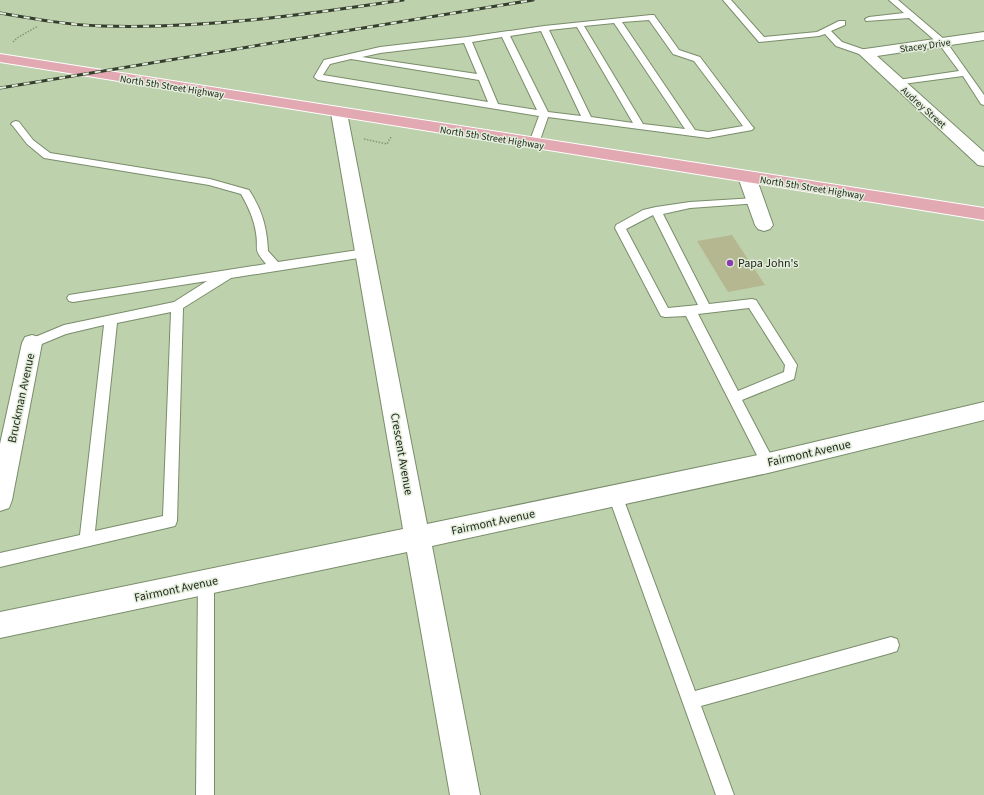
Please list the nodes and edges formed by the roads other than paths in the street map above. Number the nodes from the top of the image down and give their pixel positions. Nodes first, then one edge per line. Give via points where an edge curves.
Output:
1 (727, 0) edge
2 (893, 0) edge
3 (910, 15) junction
4 (869, 19) dead end
5 (617, 21) junction
6 (842, 23) dead end
7 (579, 24) junction
8 (544, 28) junction
9 (826, 31) junction
10 (505, 34) junction
11 (984, 36) edge
12 (467, 40) junction
13 (942, 42) junction
14 (5, 53) edge
15 (865, 53) junction
16 (347, 57) junction
17 (965, 73) junction
18 (483, 78) junction
19 (898, 83) junction
20 (984, 102) edge
21 (494, 106) junction
22 (339, 113) junction
23 (544, 114) junction
24 (588, 120) junction
25 (16, 124) dead end
26 (640, 126) junction
27 (692, 133) junction
28 (534, 143) junction
29 (984, 161) edge
30 (747, 177) junction
31 (755, 201) junction
32 (656, 211) junction
33 (984, 214) edge
34 (764, 225) dead end
35 (365, 253) junction
36 (275, 267) junction
37 (228, 274) junction
38 (73, 298) dead end
39 (176, 306) junction
40 (706, 308) junction
41 (690, 311) junction
42 (111, 319) junction
43 (32, 343) joint
44 (734, 398) junction
45 (984, 411) edge
46 (768, 463) junction
47 (615, 495) junction
48 (0, 500) edge
49 (417, 538) junction
50 (87, 540) junction
51 (0, 560) edge
52 (206, 582) junction
53 (0, 625) edge
54 (891, 645) dead end
55 (690, 701) junction
56 (205, 795) edge
57 (465, 795) edge
58 (725, 795) edge

1 - 9 lane via 762,40
2 - 3 lane
3 - 4 lane
3 - 13 lane
5 - 7 lane
5 - 27 lane
5 - 27 lane via 651,17 676,52 697,59 749,128 708,135
6 - 9 lane
7 - 8 lane
7 - 26 lane
8 - 10 lane
8 - 24 lane
9 - 15 lane via 839,44
10 - 12 lane
10 - 23 lane
11 - 13 street, Stacey Drive
12 - 16 lane via 380,50
12 - 18 lane
13 - 15 street, Stacey Drive
13 - 17 lane
14 - 22 main road, North 5th Street Highway
15 - 19 street, Audrey Street
16 - 18 lane
16 - 21 lane via 327,62 318,77
17 - 19 lane
17 - 20 lane
18 - 21 lane
19 - 29 street, Audrey Street
21 - 23 lane
22 - 28 main road, North 5th Street Highway
22 - 35 street, Crescent Avenue
23 - 24 lane
23 - 28 lane
24 - 26 lane
25 - 36 lane via 30,142 47,156 210,182 244,192 254,208 262,233 262,252
26 - 27 lane
28 - 30 main road, North 5th Street Highway
30 - 31 street
30 - 33 main road, North 5th Street Highway
31 - 32 lane via 690,205
31 - 34 street
32 - 40 lane
32 - 41 lane via 646,213 620,228 665,313
35 - 36 lane
35 - 49 street, Crescent Avenue
36 - 37 lane
37 - 38 lane
37 - 39 lane
39 - 42 lane
39 - 50 lane via 170,521
40 - 41 lane
40 - 44 lane via 752,303 791,365 790,375
41 - 44 lane
42 - 43 lane via 64,330
42 - 50 lane
43 - 48 street, Bruckman Avenue
44 - 46 lane
45 - 46 street, Fairmont Avenue
46 - 47 street, Fairmont Avenue
47 - 49 street, Fairmont Avenue
47 - 55 lane
49 - 52 street, Fairmont Avenue
49 - 57 street, Crescent Avenue
50 - 51 lane
52 - 53 street, Fairmont Avenue
52 - 56 lane
54 - 55 lane
55 - 58 lane

